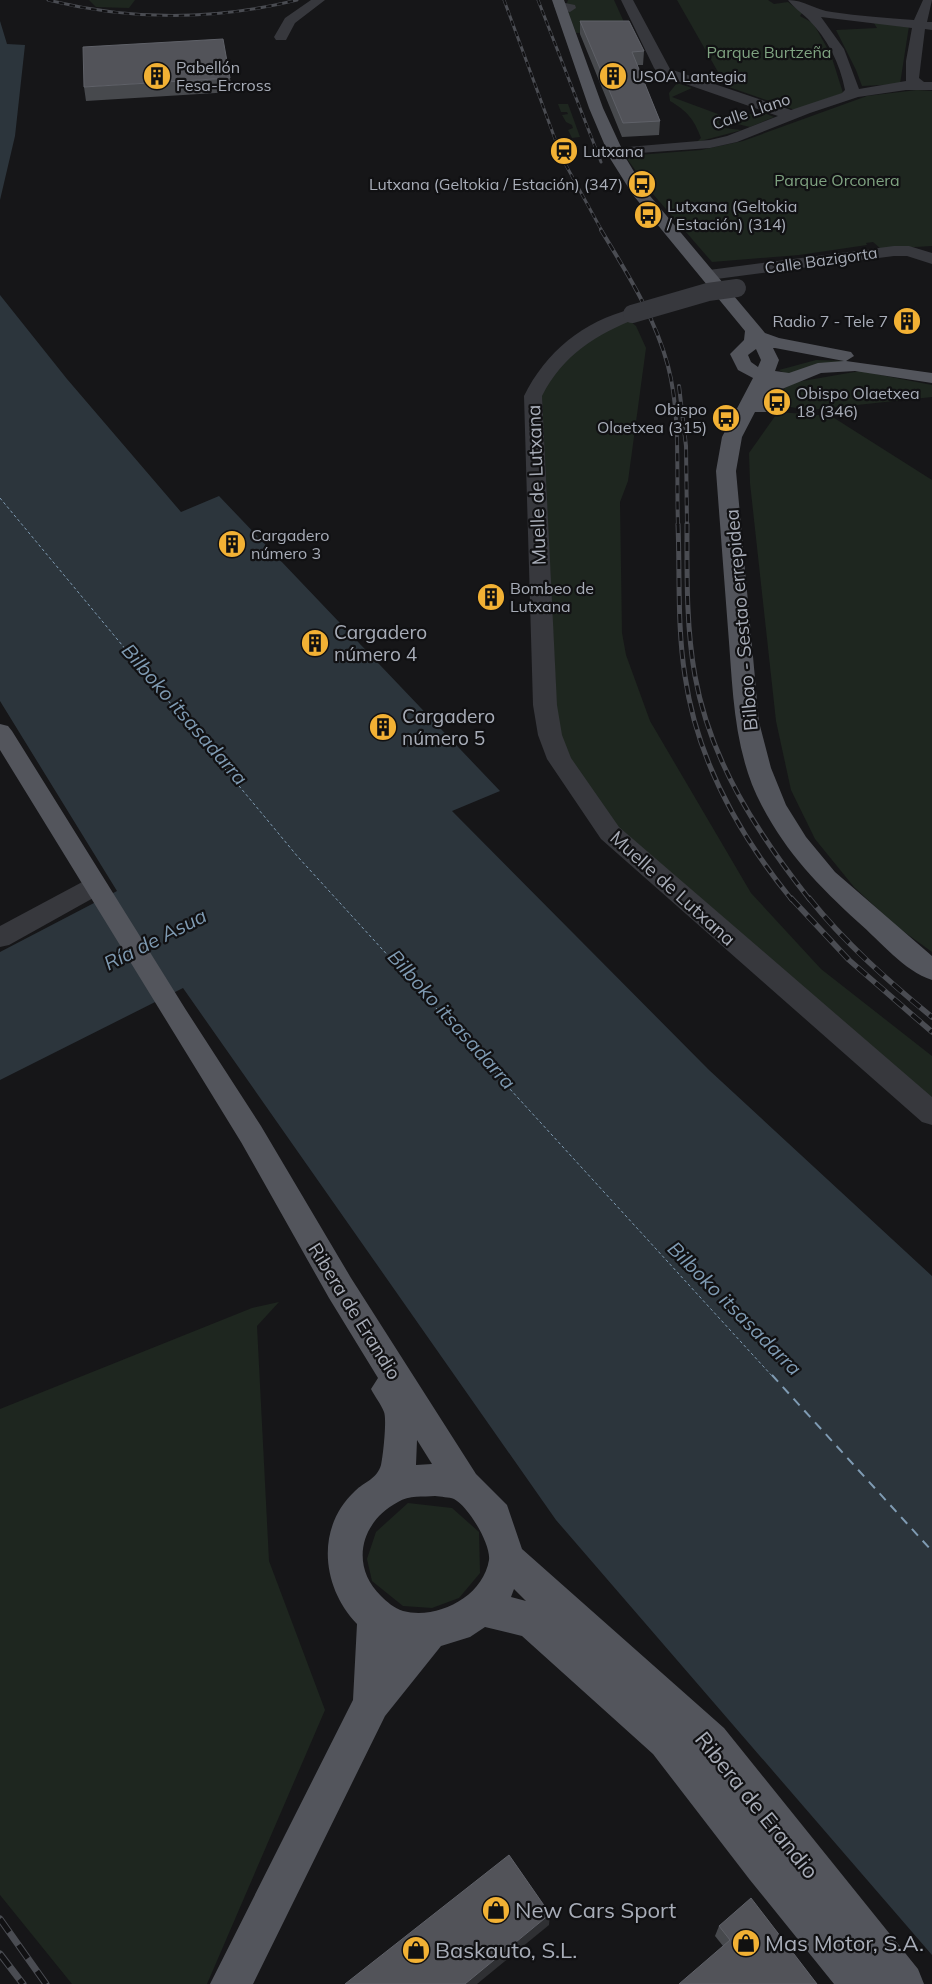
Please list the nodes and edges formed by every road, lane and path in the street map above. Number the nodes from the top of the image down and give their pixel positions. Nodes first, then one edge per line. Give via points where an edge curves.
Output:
1 (319, 0) edge
2 (627, 0) edge
3 (794, 0) edge
4 (930, 1) edge
5 (562, 4) edge
6 (826, 20) junction
7 (921, 34) edge
8 (281, 37) dead end
9 (932, 37) edge
10 (932, 51) edge
11 (911, 72) junction
12 (932, 73) edge
13 (926, 86) edge
14 (844, 94) junction
15 (793, 116) junction
16 (616, 152) junction
17 (932, 259) edge
18 (932, 264) edge
19 (910, 267) dead end
20 (709, 284) junction
21 (756, 286) dead end
22 (756, 334) junction
23 (846, 361) junction
24 (932, 370) edge
25 (772, 375) junction
26 (932, 378) edge
27 (0, 730) edge
28 (99, 892) junction
29 (0, 938) edge
30 (932, 970) edge
31 (932, 1114) edge
32 (251, 1134) junction
33 (464, 1485) junction
34 (387, 1489) junction
35 (507, 1559) junction
36 (480, 1608) junction
37 (376, 1617) junction
38 (430, 1631) junction
39 (372, 1703) junction
40 (231, 1984) edge
41 (861, 1984) edge
42 (904, 1984) edge

1 - 8 street via 290,21
2 - 15 street via 665,72
3 - 6 street
4 - 7 street
5 - 16 main road via 596,108
6 - 7 street
6 - 14 street via 836,48
7 - 9 street
7 - 10 street
7 - 11 street
11 - 12 street
11 - 13 street via 912,80
13 - 14 street, Calle Llano
14 - 15 street, Calle Llano
15 - 16 street, Calle Llano via 723,141
16 - 20 main road via 638,192
17 - 20 street, Calle Bazigorta via 909,250 894,251
18 - 19 street
20 - 21 street, bridge via 737,288
20 - 22 main road
20 - 31 street, Muelle de Lutxana, bridge via 590,331 554,360 541,377 533,396 545,705 553,743 563,765 610,833
22 - 23 main road via 775,343
22 - 25 main road via 770,360
22 - 25 main road via 753,342 739,354 741,361 754,372
23 - 24 main road
23 - 25 main road via 796,375
23 - 25 main road via 810,359
23 - 26 main road
25 - 30 main road, Bilbao - Sestao errepidea via 732,437 726,471 747,722 759,768 774,805 797,843 826,878
27 - 28 main road, Ribera de Erandio
28 - 29 street
28 - 32 main road, Ribera de Erandio
32 - 33 main road, Ribera de Erandio via 340,1288
32 - 34 main road, Ribera de Erandio via 290,1239 323,1296 402,1411 398,1468
33 - 34 main road via 435,1480 410,1481
33 - 35 main road via 494,1517
34 - 37 main road via 367,1503 353,1522 345,1547 346,1574 357,1598
35 - 36 main road via 496,1586
35 - 42 main road, Ribera de Erandio via 710,1742
36 - 38 main road via 458,1624
36 - 41 main road, Ribera de Erandio via 532,1620 667,1740
37 - 38 main road via 401,1629
37 - 39 main road
38 - 39 main road
39 - 40 main road

